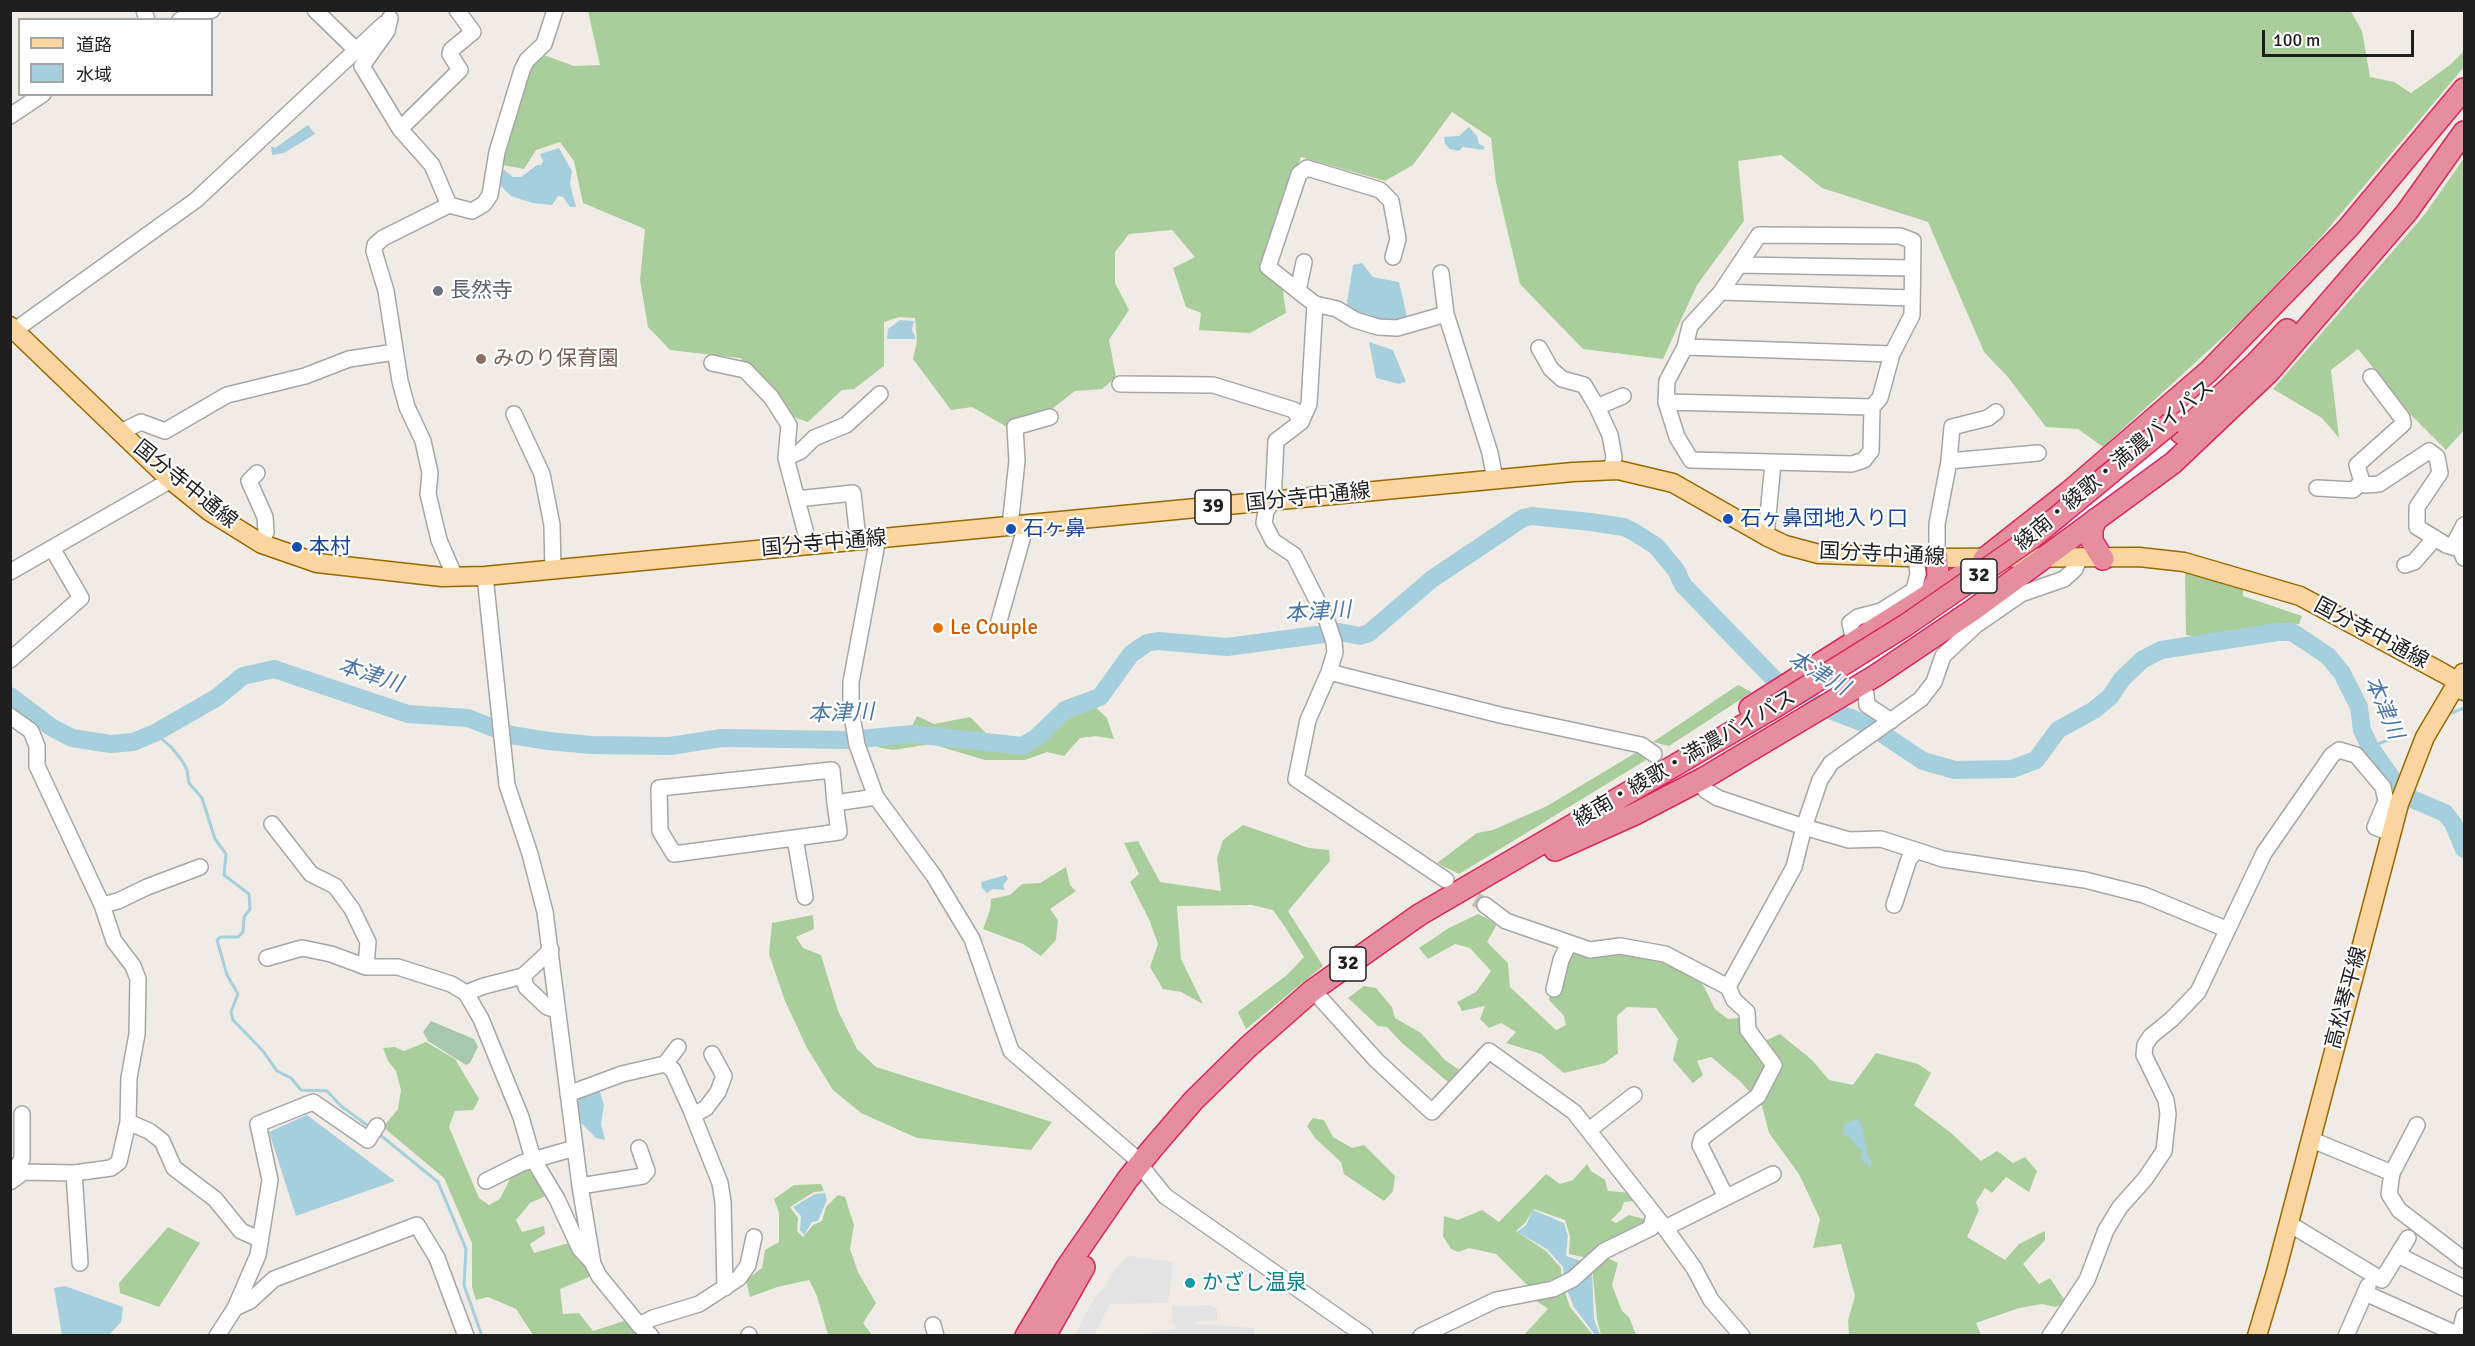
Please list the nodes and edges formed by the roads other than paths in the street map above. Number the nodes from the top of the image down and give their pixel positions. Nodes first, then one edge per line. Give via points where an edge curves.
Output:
1 (212, 10) edge
2 (315, 10) edge
3 (457, 10) edge
4 (555, 10) edge
5 (394, 14) edge
6 (186, 18) edge
7 (356, 50) junction
8 (2464, 89) edge
9 (2464, 94) edge
10 (40, 96) edge
11 (10, 116) edge
12 (2464, 117) edge
13 (400, 129) junction
14 (2464, 132) edge
15 (449, 206) junction
16 (1393, 257) dead end
17 (1304, 262) dead end
18 (1739, 265) junction
19 (1912, 268) junction
20 (1442, 273) dead end
21 (1298, 291) junction
22 (1721, 292) junction
23 (1912, 298) junction
24 (1315, 304) junction
25 (1446, 314) junction
26 (13, 328) edge
27 (1685, 347) junction
28 (1539, 348) dead end
29 (394, 352) junction
30 (1892, 354) junction
31 (712, 363) dead end
32 (2371, 377) dead end
33 (1120, 384) dead end
34 (880, 394) dead end
35 (1623, 396) dead end
36 (1666, 402) junction
37 (1597, 407) junction
38 (1872, 407) junction
39 (1996, 412) dead end
40 (514, 414) dead end
41 (1050, 417) dead end
42 (1301, 422) junction
43 (2176, 428) junction
44 (121, 432) junction
45 (2038, 453) dead end
46 (786, 458) junction
47 (1949, 461) junction
48 (1773, 463) junction
49 (1611, 470) junction
50 (257, 473) dead end
51 (1495, 479) junction
52 (171, 480) junction
53 (2362, 482) junction
54 (2317, 488) dead end
55 (797, 499) junction
56 (1273, 501) junction
57 (2096, 519) junction
58 (2464, 525) edge
59 (1018, 526) junction
60 (1766, 536) junction
61 (878, 538) junction
62 (2435, 538) junction
63 (858, 540) junction
64 (262, 544) junction
65 (809, 545) junction
66 (2453, 546) junction
67 (52, 548) junction
68 (1927, 558) junction
69 (1986, 558) junction
70 (2043, 558) junction
71 (2464, 558) edge
72 (2079, 559) junction
73 (2103, 559) junction
74 (2404, 565) dead end
75 (553, 570) junction
76 (10, 572) edge
77 (485, 576) junction
78 (455, 577) junction
79 (1921, 601) junction
80 (999, 621) dead end
81 (1852, 633) dead end
82 (10, 660) edge
83 (1329, 672) junction
84 (2462, 681) edge
85 (1857, 693) junction
86 (1778, 713) junction
87 (10, 716) edge
88 (1888, 723) junction
89 (1654, 754) dead end
90 (1705, 790) dead end
91 (876, 797) junction
92 (835, 803) junction
93 (272, 824) dead end
94 (1804, 827) junction
95 (2390, 833) junction
96 (795, 838) junction
97 (1916, 851) junction
98 (200, 867) dead end
99 (1446, 880) tunnel mouth
100 (804, 897) dead end
101 (102, 905) junction
102 (1485, 905) tunnel mouth
103 (1894, 905) dead end
104 (2226, 929) junction
105 (1569, 943) junction
106 (551, 950) junction
107 (267, 958) dead end
108 (366, 967) junction
109 (524, 975) junction
110 (1728, 987) junction
111 (1554, 988) dead end
112 (466, 993) junction
113 (1317, 995) junction
114 (556, 1010) junction
115 (678, 1047) dead end
116 (712, 1054) dead end
117 (665, 1064) junction
118 (568, 1094) junction
119 (1634, 1095) dead end
120 (691, 1110) junction
121 (22, 1114) dead end
122 (128, 1122) junction
123 (2417, 1125) dead end
124 (374, 1130) dead end
125 (1589, 1130) junction
126 (2310, 1138) junction
127 (575, 1148) junction
128 (639, 1148) dead end
129 (533, 1159) junction
130 (1143, 1170) junction
131 (74, 1173) junction
132 (2392, 1173) junction
133 (1773, 1174) dead end
134 (10, 1178) edge
135 (486, 1181) dead end
136 (10, 1182) edge
137 (580, 1186) junction
138 (1726, 1197) junction
139 (1654, 1214) junction
140 (2288, 1223) junction
141 (1665, 1228) junction
142 (580, 1232) junction
143 (754, 1237) dead end
144 (2408, 1238) dead end
145 (259, 1239) junction
146 (2398, 1255) junction
147 (2464, 1260) edge
148 (80, 1263) dead end
149 (2373, 1274) junction
150 (725, 1288) junction
151 (2464, 1288) edge
152 (2365, 1293) junction
153 (235, 1308) junction
154 (2464, 1316) edge
155 (645, 1330) edge
156 (2053, 1334) edge
157 (217, 1335) edge
158 (466, 1335) edge
159 (1026, 1335) edge
160 (1044, 1335) edge
161 (1365, 1335) edge
162 (1421, 1335) edge
163 (1742, 1335) edge
164 (2257, 1335) edge
165 (2346, 1335) edge
166 (2459, 1335) edge

1 - 6 street
2 - 7 street
3 - 13 street via 474,33 451,50 460,70
4 - 15 street via 544,44 526,60 522,70 496,152 490,195 472,211
5 - 7 street
5 - 13 street via 362,66
7 - 26 street via 196,200
8 - 69 highway via 2348,228 2210,371
9 - 43 highway, 綾南・綾歌・満濃バイパス / 32 via 2395,187 2334,260
10 - 11 street
12 - 43 highway, 綾南・綾歌・満濃バイパス / 32 via 2343,270 2256,363
13 - 15 street via 432,165
14 - 57 highway via 2407,212 2269,372 2173,463
15 - 29 street via 375,245
16 - 21 street via 1398,239 1391,201 1380,190 1307,168 1299,174 1268,267
17 - 21 street
18 - 19 street
18 - 19 street via 1759,235 1900,236 1913,241
18 - 22 street
19 - 23 street
20 - 25 street
21 - 24 street
22 - 23 street
22 - 27 street via 1690,326
23 - 30 street via 1912,315
24 - 25 street via 1378,327 1397,327
24 - 42 street via 1309,404
25 - 51 street
26 - 44 main road, 国分寺中通線 / 39
27 - 30 street
27 - 36 street via 1667,381
28 - 37 street via 1551,369 1562,379 1584,385
29 - 44 street via 349,358 305,376 227,395 165,431 141,422
29 - 78 street via 407,407 423,441 430,473 428,494 439,540
30 - 38 street via 1880,398
31 - 46 street via 745,370 771,397 789,425
32 - 53 street via 2403,424 2357,465
33 - 42 street via 1213,385 1294,410
34 - 46 street via 846,425 814,438 801,451
35 - 37 street
36 - 38 street
36 - 48 street via 1677,437 1690,460
37 - 49 street via 1610,435 1614,457
38 - 48 street via 1871,452 1864,460 1852,464
39 - 47 street via 1979,421 1952,427
40 - 75 street via 542,474 552,525
41 - 59 street via 1015,427
42 - 56 street via 1276,441
43 - 86 highway, 綾南・綾歌・満濃バイパス / 32 via 2063,532 1990,585
44 - 52 main road, 国分寺中通線 / 39
45 - 47 street
46 - 55 street
47 - 68 street
48 - 60 street
49 - 51 main road, 国分寺中通線 / 39
49 - 60 main road, 国分寺中通線 / 39 via 1673,483
50 - 64 street via 249,481 265,517
51 - 56 main road, 国分寺中通線 / 39
52 - 64 main road, 国分寺中通線 / 39 via 209,511
52 - 67 street
53 - 54 street via 2353,490
53 - 62 street via 2379,484 2429,451 2437,458 2440,473 2417,507 2417,527
55 - 63 street via 853,493
55 - 65 street
56 - 59 main road, 国分寺中通線 / 39
56 - 83 street via 1264,522 1273,541 1294,555 1326,618 1335,652
57 - 70 highway
57 - 73 highway via 2092,541
58 - 66 street
59 - 61 main road, 国分寺中通線 / 39
59 - 80 street
60 - 68 main road, 国分寺中通線 / 39 via 1818,554
61 - 63 main road, 国分寺中通線 / 39
61 - 91 street via 851,682 855,739
62 - 66 street
62 - 74 street via 2414,562
63 - 65 main road, 国分寺中通線 / 39
64 - 78 main road, 国分寺中通線 / 39 via 317,563
65 - 75 main road, 国分寺中通線 / 39
66 - 71 street via 2460,549
67 - 76 street
67 - 82 street via 81,598
68 - 69 main road, 国分寺中通線 / 39
68 - 79 highway via 1937,583
68 - 81 street via 1914,590 1881,611 1858,617 1850,623
69 - 70 main road, 国分寺中通線 / 39
69 - 79 highway
70 - 72 main road, 国分寺中通線 / 39
70 - 85 highway
72 - 73 main road, 国分寺中通線 / 39
72 - 88 street via 2064,579 2021,594 1976,625 1943,657 1934,682 1921,699
73 - 84 main road, 国分寺中通線 / 39 via 2163,558 2300,596
75 - 77 main road, 国分寺中通線 / 39
77 - 78 main road, 国分寺中通線 / 39
77 - 106 street via 507,785 530,854
79 - 86 highway via 1818,667
83 - 89 street via 1641,745
83 - 99 street via 1308,720 1296,779
84 - 95 main road, 高松琴平線 via 2435,716 2407,778
85 - 86 highway
85 - 88 street
86 - 113 highway, 綾南・綾歌・満濃バイパス / 32 via 1552,845
87 - 101 street via 31,730 37,746 37,766
88 - 94 street via 1831,764 1820,780
90 - 94 street
91 - 92 street
91 - 130 street via 934,876 972,939 1011,1051 1132,1155
92 - 96 street via 839,832
92 - 96 street via 832,770 659,788 660,831 674,854
93 - 108 street via 311,874 335,886 352,909 368,942
94 - 97 street via 1848,840 1881,839
94 - 110 street via 1794,867
95 - 104 street via 2375,827 2386,801 2383,787 2356,755 2339,750 2332,754 2280,826
95 - 126 main road, 高松琴平線
96 - 100 street
97 - 103 street via 1909,859
97 - 104 street via 1943,859 2085,880 2144,895
98 - 101 street
101 - 122 street via 114,941 138,979 139,1012 129,1078
102 - 105 street via 1506,921
104 - 156 street via 2198,992 2145,1045 2144,1055 2166,1100 2164,1151 2106,1230 2087,1280
105 - 110 street via 1590,950 1620,946 1665,954
105 - 111 street
106 - 109 street
106 - 114 street
107 - 108 street via 302,948
108 - 112 street via 398,967 451,984
109 - 112 street
109 - 114 street via 526,987 547,1007
110 - 138 street via 1734,1000 1748,1012 1748,1030 1774,1065 1758,1096 1702,1138 1700,1145
112 - 129 street via 481,1019 521,1116
113 - 125 street via 1376,1060 1432,1112 1489,1051 1574,1112
113 - 130 highway, 綾南・綾歌・満濃バイパス / 32
114 - 118 street
115 - 117 street
116 - 120 street via 724,1076 718,1092 706,1108 696,1113
117 - 118 street via 622,1074
117 - 120 street via 673,1070
118 - 127 street
119 - 125 street
120 - 150 street via 722,1193
121 - 134 street via 21,1159
122 - 131 street via 119,1162 111,1168
122 - 145 street via 162,1142 174,1168 215,1199 241,1231
123 - 132 street
124 - 145 street via 368,1140 313,1102 258,1124 270,1180
125 - 139 street
126 - 132 street
126 - 140 main road, 高松琴平線
127 - 129 street
127 - 137 street
128 - 137 street via 646,1171 643,1176
129 - 135 street
129 - 142 street
130 - 159 highway, 綾南・綾歌・満濃バイパス / 32 via 1066,1267
130 - 160 highway, 綾南・綾歌・満濃バイパス / 32
130 - 161 street via 1166,1196
131 - 136 street via 24,1172
131 - 148 street
132 - 147 street via 2389,1194 2393,1203
133 - 138 street
137 - 142 street
138 - 141 street
139 - 141 street
139 - 162 street via 1651,1228 1604,1251 1573,1279 1553,1289 1496,1300
140 - 149 street
140 - 164 main road, 高松琴平線
141 - 163 street via 1711,1300
142 - 155 street via 599,1276
143 - 150 street via 748,1265
144 - 146 street
145 - 153 street via 258,1254
146 - 149 street via 2382,1280
146 - 151 street
149 - 152 street
150 - 155 street via 699,1304 653,1318
152 - 165 street
152 - 166 street
153 - 157 street
153 - 158 street via 250,1301 274,1279 417,1226 440,1266
154 - 166 street

